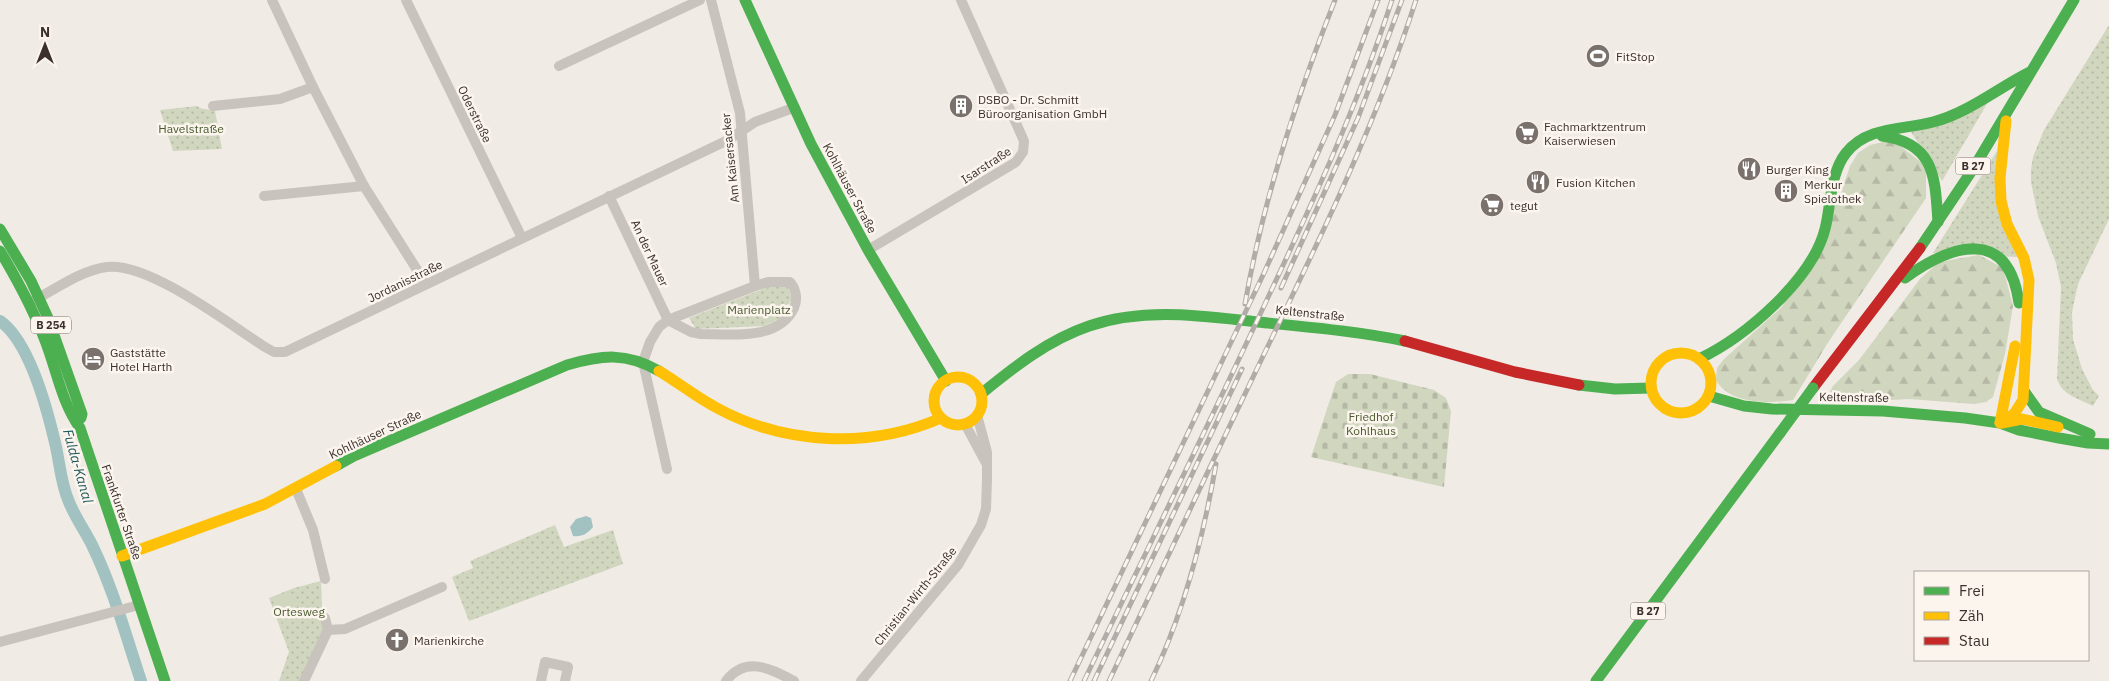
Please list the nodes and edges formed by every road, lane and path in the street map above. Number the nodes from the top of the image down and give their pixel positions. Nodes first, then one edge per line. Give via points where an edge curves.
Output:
1 (272, 0) edge
2 (406, 0) edge
3 (700, 0) edge
4 (711, 0) edge
5 (745, 0) edge
6 (961, 0) edge
7 (2074, 0) edge
8 (558, 66) dead end
9 (2030, 72) junction
10 (313, 87) junction
11 (213, 106) dead end
12 (793, 108) junction
13 (2009, 109) junction
14 (740, 132) junction
15 (1864, 138) junction
16 (364, 186) junction
17 (264, 196) dead end
18 (609, 196) junction
19 (1938, 222) junction
20 (0, 229) edge
21 (522, 238) junction
22 (868, 250) junction
23 (0, 251) edge
24 (426, 284) junction
25 (755, 286) junction
26 (1893, 286) junction
27 (34, 300) junction
28 (668, 320) junction
29 (1728, 344) junction
30 (1700, 359) junction
31 (642, 362) junction
32 (1709, 371) junction
33 (946, 381) junction
34 (1651, 388) junction
35 (2024, 391) junction
36 (981, 394) junction
37 (1709, 396) junction
38 (977, 415) junction
39 (941, 418) junction
40 (2000, 423) junction
41 (965, 424) junction
42 (2090, 434) junction
43 (2109, 442) edge
44 (986, 463) junction
45 (667, 469) dead end
46 (296, 489) junction
47 (122, 556) junction
48 (325, 579) dead end
49 (442, 586) dead end
50 (139, 605) junction
51 (325, 618) dead end
52 (328, 630) junction
53 (0, 642) edge
54 (165, 681) edge
55 (304, 681) edge
56 (542, 681) edge
57 (565, 681) edge
58 (726, 681) edge
59 (794, 681) edge
60 (861, 681) edge
61 (1596, 681) edge

1 - 10 street
2 - 21 street, Oderstraße
3 - 8 street
4 - 14 street, Am Kaisersacker via 740,113
5 - 12 main road, Kohlhäuser Straße
6 - 22 street, Isarstraße via 1024,141 1023,152 1016,162
7 - 9 main road, B 27
9 - 13 main road, B 27
9 - 15 main road via 1978,104 1944,120 1884,130
10 - 11 street via 280,98
10 - 16 street
12 - 14 street, Jordanisstraße via 755,122
12 - 22 main road, Kohlhäuser Straße
13 - 19 main road, B 27
13 - 35 main road via 2002,137 2000,189 2006,218 2024,258 2029,280
14 - 18 street, Jordanisstraße
14 - 25 street, Am Kaisersacker
15 - 19 main road via 1895,136 1924,155 1934,177
15 - 29 main road via 1840,161 1822,241 1809,266 1784,297
16 - 17 street
16 - 24 street
18 - 21 street, Jordanisstraße
18 - 28 street, An der Mauer
19 - 26 main road, B 27
20 - 27 main road, Frankfurter Straße / B 254 via 23,267
21 - 24 street, Jordanisstraße
22 - 33 main road, Kohlhäuser Straße
23 - 27 main road, Frankfurter Straße / B 254
24 - 27 street, Jordanisstraße via 285,352 274,352 265,347 152,276 125,268 108,267 78,276
25 - 28 street
25 - 28 street via 785,281 790,282 795,290 796,301 790,315 767,331 701,334
26 - 40 main road via 1939,255 1961,248 1986,251 2007,264 2018,284 2019,301 2016,338
26 - 61 main road, B 27, bridge via 1813,388
27 - 47 main road, Frankfurter Straße / B 254 via 71,418 80,428
28 - 31 street via 659,327
29 - 30 main road
29 - 32 main road
30 - 32 main road
30 - 34 main road via 1686,353 1667,357 1654,370
31 - 39 main road, Kohlhäuser Straße via 729,414 756,424 808,435 872,438 901,433
31 - 45 street
31 - 46 main road, Kohlhäuser Straße via 620,355 606,355 567,366 354,456
32 - 37 main road via 1712,388
33 - 36 main road via 967,379
33 - 39 main road via 938,390 935,401
34 - 36 main road, Keltenstraße via 1579,385 1353,331 1162,314 1118,319 1070,333 1045,346
34 - 37 main road via 1660,405 1677,413 1696,410
35 - 40 main road via 2020,408
35 - 42 main road via 2039,412
36 - 38 main road
37 - 40 main road, Keltenstraße via 1744,406 1772,409 1883,411
38 - 41 main road
38 - 44 street, Christian-Wirth-Straße via 987,452
39 - 41 main road via 952,424
40 - 42 main road, Keltenstraße via 2022,419
40 - 43 main road, Keltenstraße via 2019,430 2088,443
41 - 44 street, Christian-Wirth-Straße
42 - 43 main road, Keltenstraße
44 - 60 street, Christian-Wirth-Straße via 986,509 968,550
46 - 47 main road, Kohlhäuser Straße via 247,512
46 - 48 street via 313,530
47 - 50 main road, Frankfurter Straße / B 254
49 - 52 street via 345,628
50 - 53 street
50 - 54 main road, Frankfurter Straße / B 254
51 - 52 street
52 - 55 street
56 - 57 street via 546,662 568,666
58 - 59 street via 732,673 755,666 769,668

